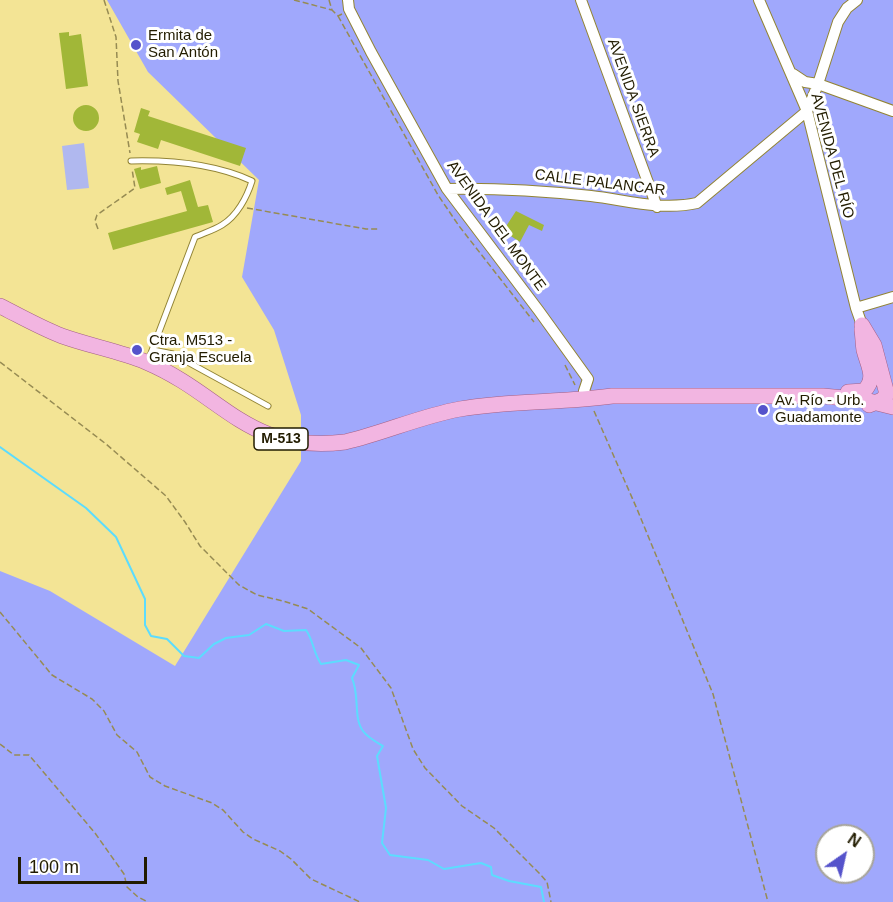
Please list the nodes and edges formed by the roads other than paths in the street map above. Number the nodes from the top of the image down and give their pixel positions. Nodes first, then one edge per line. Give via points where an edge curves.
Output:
1 (581, 0) edge
2 (759, 0) edge
3 (857, 0) edge
4 (348, 4) edge
5 (792, 74) junction
6 (818, 84) junction
7 (807, 111) junction
8 (893, 111) edge
9 (131, 161) road end
10 (447, 189) junction
11 (657, 207) junction
12 (893, 297) edge
13 (0, 306) edge
14 (856, 308) junction
15 (862, 325) joint
16 (150, 356) junction
17 (881, 397) edge
18 (589, 399) junction
19 (708, 404) junction
20 (268, 406) dead end

1 - 11 street, AVENIDA SIERRA
2 - 5 street, AVENIDA DEL RÍO
3 - 6 street, CALLE PALANCAR via 838,22
4 - 10 street, AVENIDA DEL MONTE via 382,74
5 - 6 street
5 - 7 street, AVENIDA DEL RÍO
6 - 7 street, CALLE PALANCAR
6 - 8 street
7 - 11 street, CALLE PALANCAR via 697,203
7 - 14 street, AVENIDA DEL RÍO
9 - 16 lane via 167,160 235,174 252,182 248,195 223,224 195,237
10 - 11 street, CALLE PALANCAR via 533,190
10 - 18 street, AVENIDA DEL MONTE via 588,379 584,391
12 - 14 street
13 - 16 main road, M-513 via 55,333 120,352
14 - 15 street, AVENIDA DEL RÍO
15 - 17 main road via 864,348
16 - 18 main road, M-513 via 240,422 301,444 361,438 459,409
16 - 20 lane via 173,354
17 - 18 main road, M-513
17 - 19 main road via 833,402 726,400
17 - 19 main road, M-513 via 874,410
18 - 19 main road, M-513 via 612,403

